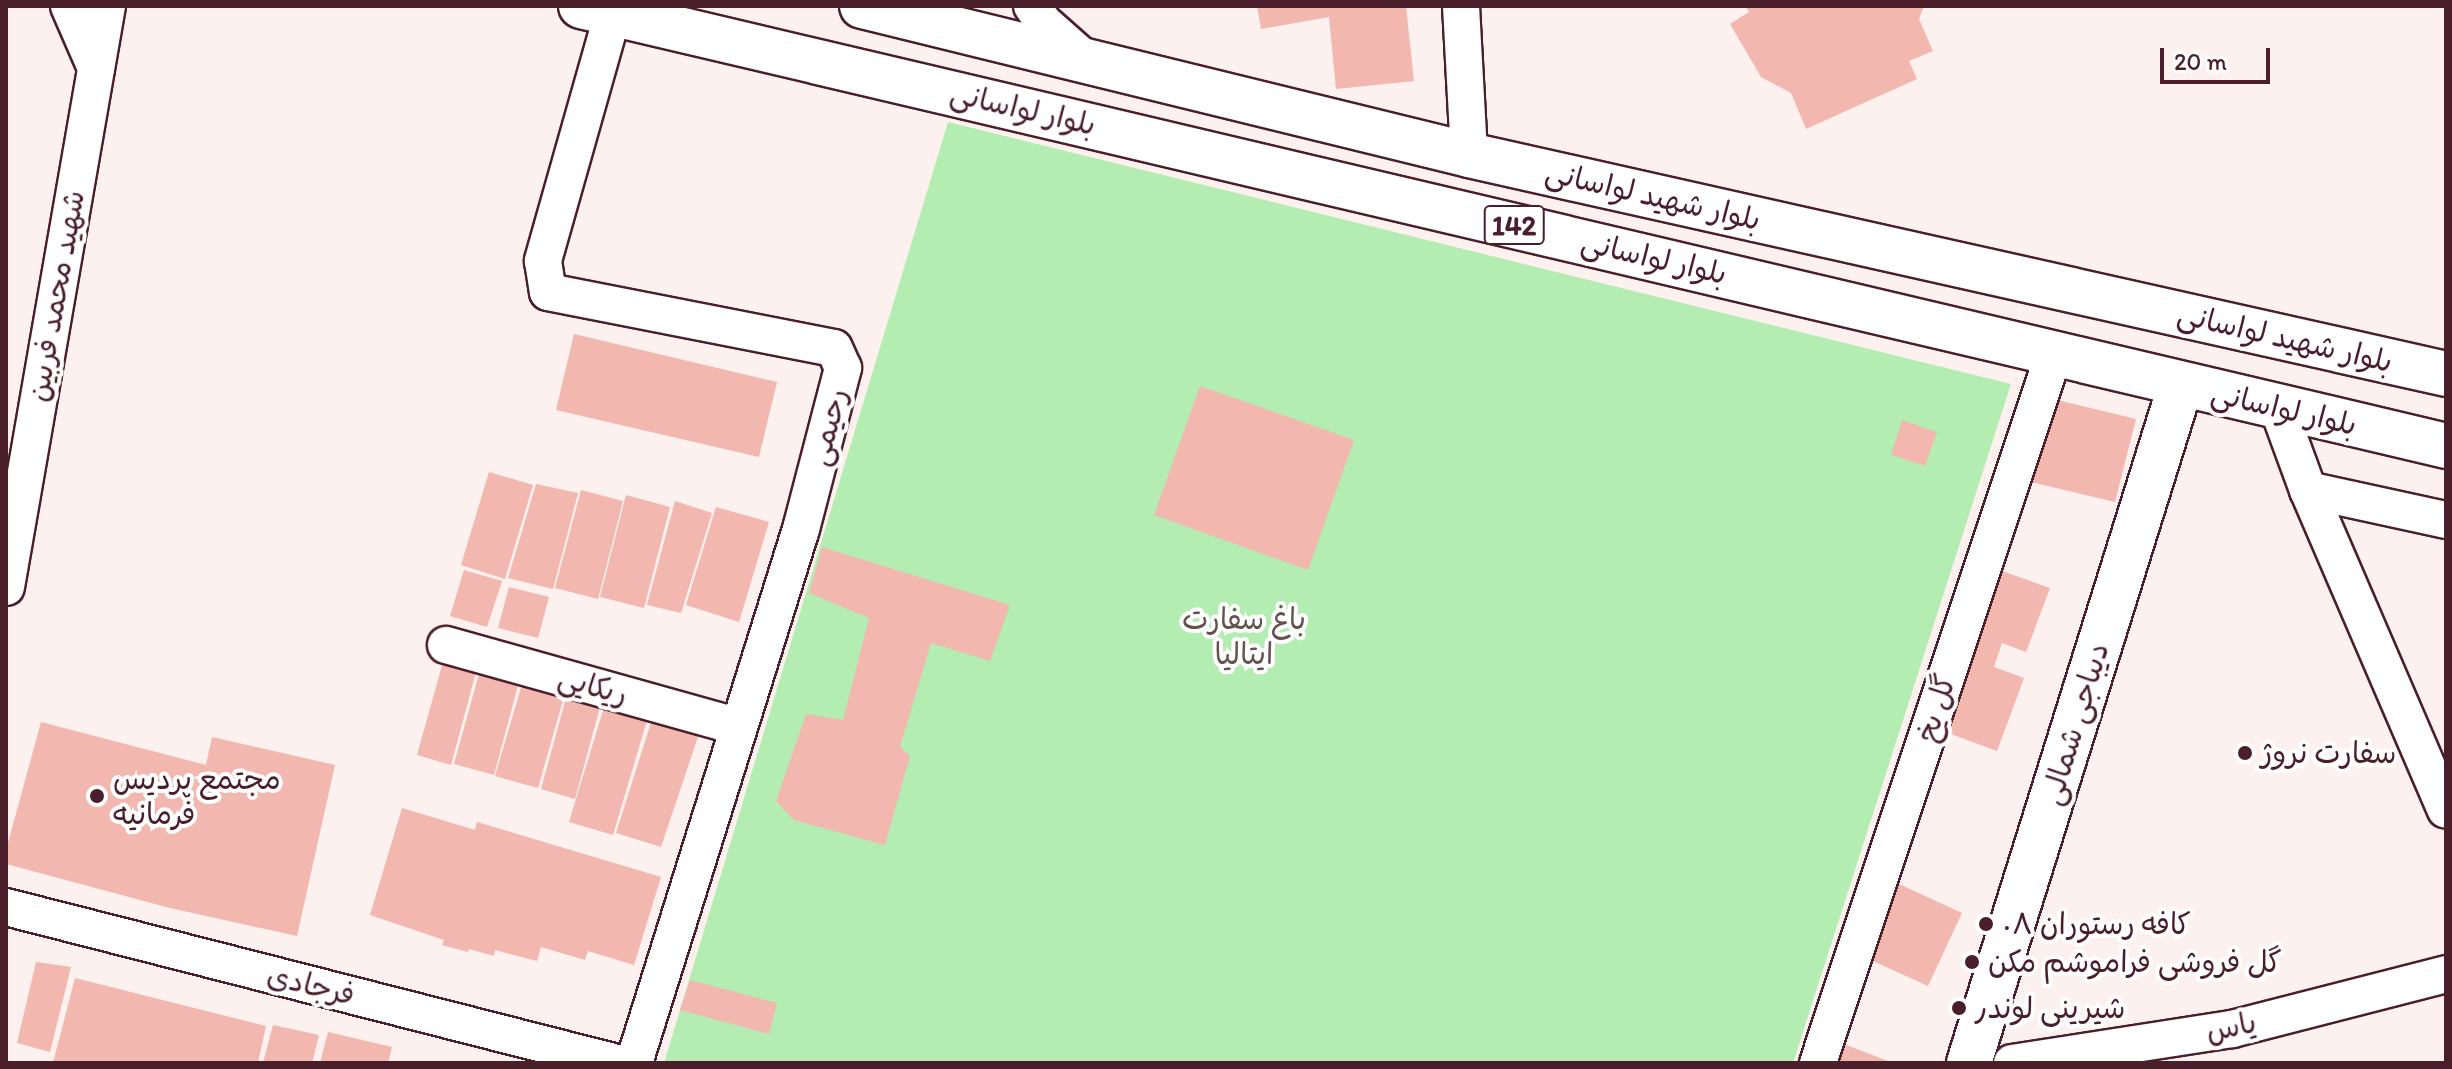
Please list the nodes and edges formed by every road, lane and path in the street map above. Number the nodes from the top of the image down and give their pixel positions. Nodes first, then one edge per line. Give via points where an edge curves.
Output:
1 (69, 6) edge
2 (107, 6) edge
3 (862, 6) edge
4 (1032, 6) edge
5 (1461, 6) edge
6 (597, 10) edge
7 (1086, 60) junction
8 (96, 68) junction
9 (1469, 155) junction
10 (2054, 353) junction
11 (2446, 374) edge
12 (2181, 384) junction
13 (2278, 408) junction
14 (2446, 446) edge
15 (2308, 490) junction
16 (2446, 520) edge
17 (6, 587) edge
18 (446, 645) dead end
19 (739, 727) junction
20 (2446, 810) edge
21 (6, 907) edge
22 (2446, 974) edge
23 (617, 1063) edge
24 (634, 1063) edge
25 (1818, 1063) edge
26 (1969, 1063) edge
27 (2012, 1063) edge

1 - 8 street
2 - 8 street, شهید محمد فربین
3 - 7 main road, بلوار شهید لواسانی / 142
4 - 7 street
5 - 9 street
6 - 10 main road, بلوار لواسانی / 142
6 - 19 street, رحیمی via 543,261 548,292 834,348 843,368 801,529
7 - 9 main road, بلوار شهید لواسانی / 142
8 - 17 street, شهید محمد فربین
9 - 11 main road, بلوار شهید لواسانی / 142
10 - 12 main road, بلوار لواسانی / 142
10 - 25 street, گل یخ
12 - 13 main road, بلوار لواسانی / 142
12 - 26 main road, دیباجی شمالی
13 - 14 main road, بلوار لواسانی / 142
13 - 15 street
15 - 16 street
15 - 20 street
18 - 19 street, ریکایی
19 - 24 street, رحیمی
21 - 23 street, فرجادی
22 - 27 street, یاس via 2232,1029

